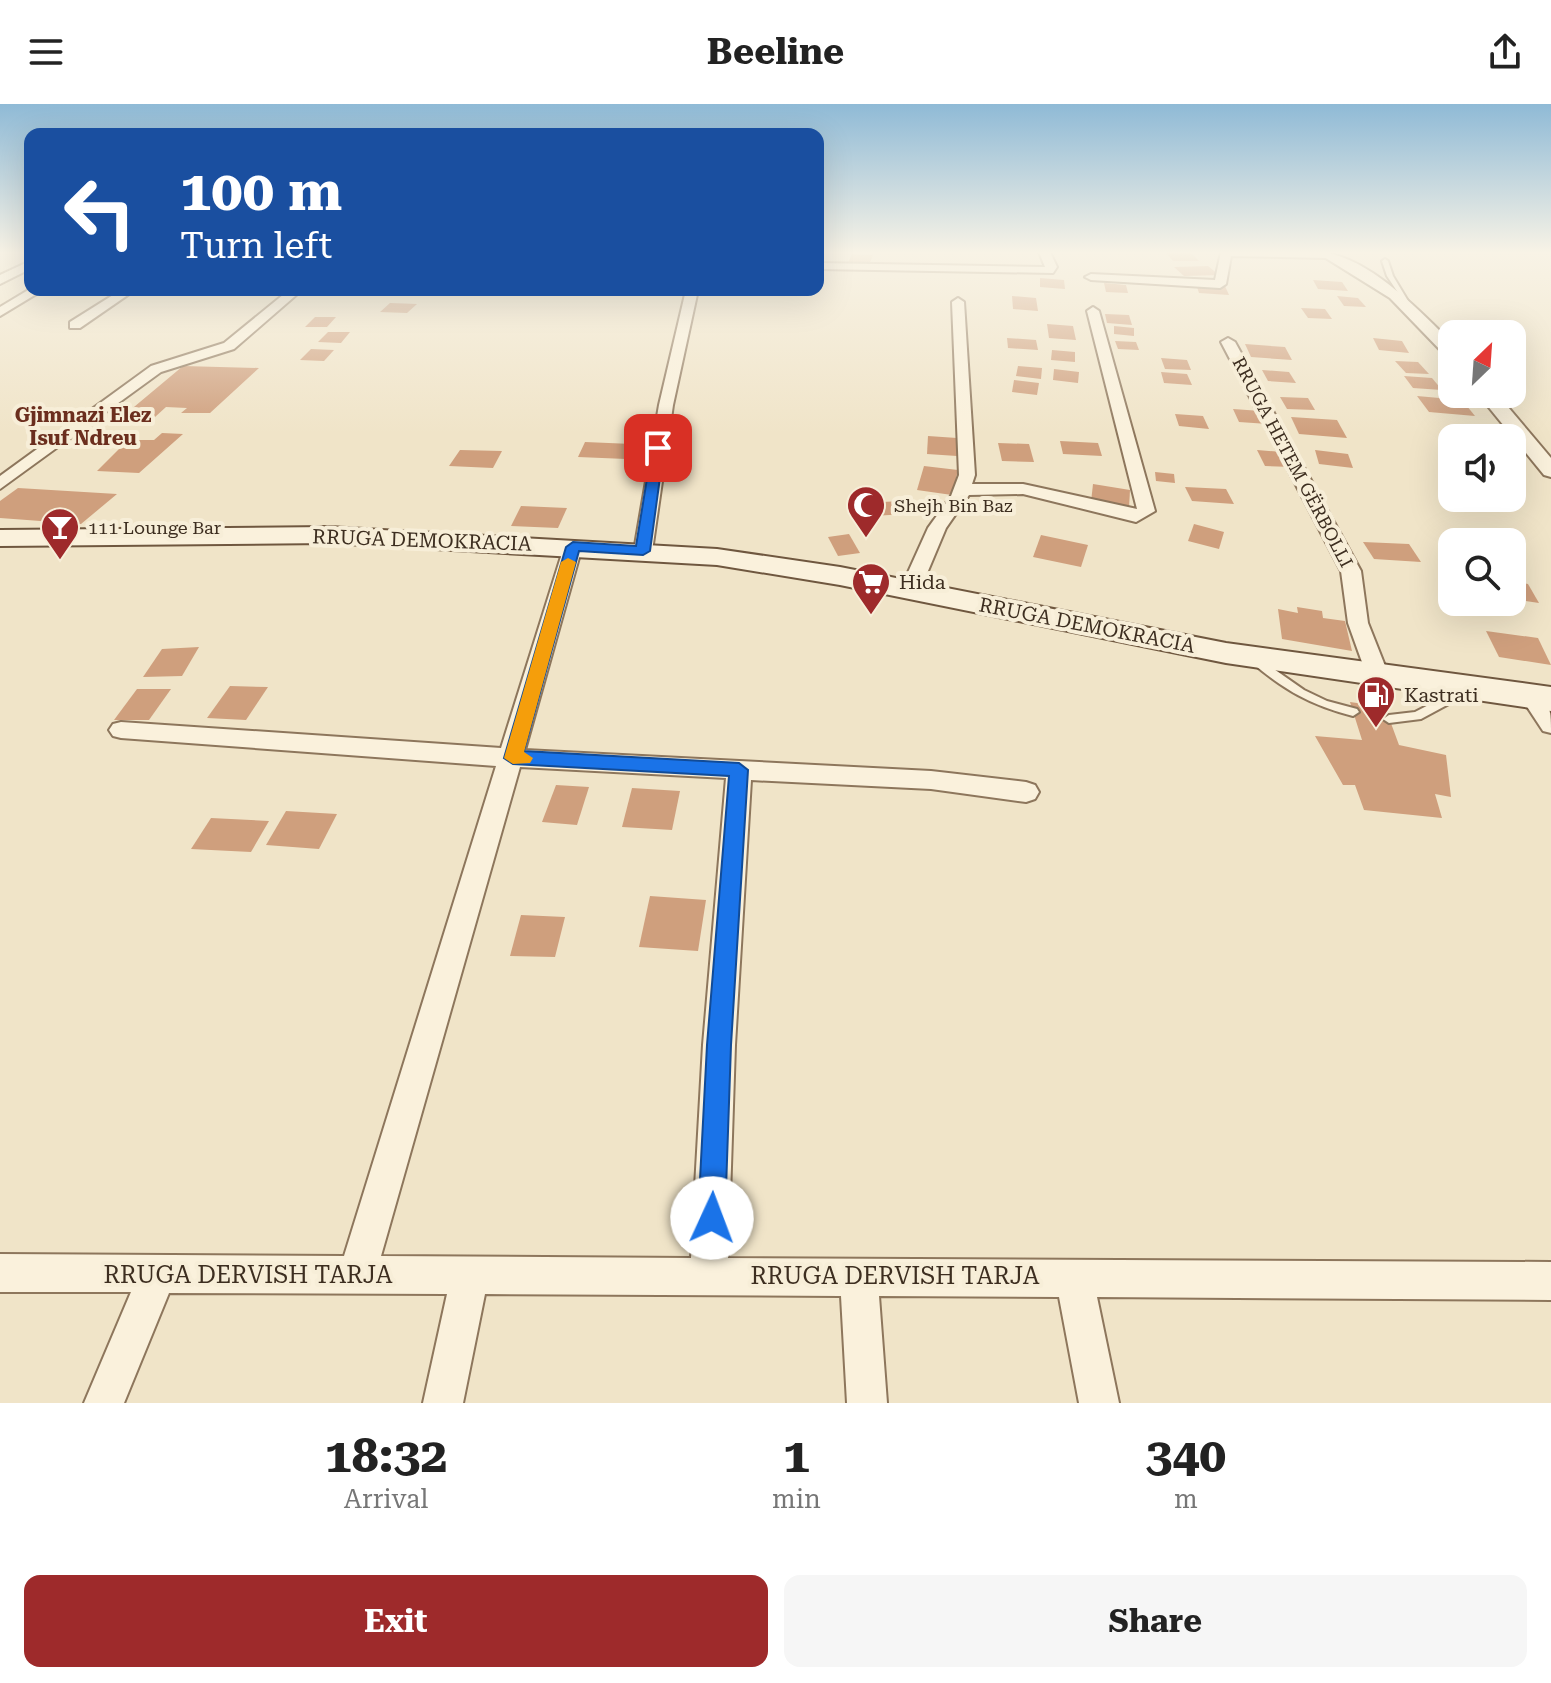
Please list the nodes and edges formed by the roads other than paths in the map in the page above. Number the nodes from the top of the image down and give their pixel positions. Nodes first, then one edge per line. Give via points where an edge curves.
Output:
1 (94, 313) edge
2 (269, 313) edge
3 (687, 313) edge
4 (959, 313) edge
5 (1093, 313) edge
6 (1414, 313) edge
7 (75, 325) dead end
8 (1438, 337) edge
9 (1228, 342) dead end
10 (1499, 408) edge
11 (1551, 471) edge
12 (0, 484) edge
13 (963, 491) junction
14 (0, 538) edge
15 (573, 547) junction
16 (643, 551) junction
17 (910, 590) junction
18 (1252, 657) junction
19 (1378, 676) junction
20 (1469, 688) junction
21 (1541, 698) edge
22 (1353, 712) dead end
23 (1389, 719) dead end
24 (1551, 725) edge
25 (121, 730) dead end
26 (513, 758) junction
27 (739, 770) junction
28 (1026, 792) dead end
29 (0, 1273) edge
30 (157, 1275) junction
31 (709, 1275) junction
32 (357, 1276) junction
33 (859, 1276) junction
34 (1074, 1276) junction
35 (469, 1278) junction
36 (1551, 1281) edge
37 (104, 1403) edge
38 (443, 1403) edge
39 (867, 1403) edge
40 (1099, 1403) edge

1 - 7 street
2 - 12 street via 229,346 156,369
3 - 16 street via 658,444
4 - 13 street via 967,475
5 - 13 street via 1146,511 1136,517 997,486
6 - 8 street
9 - 19 street, RRUGA HETEM GËRBOLLI via 1351,571 1358,623
10 - 11 street
13 - 17 street via 937,528
14 - 15 main road, RRUGA DEMOKRACIA via 329,535
15 - 16 main road, RRUGA DEMOKRACIA
15 - 26 street
16 - 17 main road, RRUGA DEMOKRACIA via 762,563
17 - 18 main road, RRUGA DEMOKRACIA
18 - 19 main road, RRUGA DEMOKRACIA
18 - 22 lane via 1295,693
19 - 20 main road, RRUGA DEMOKRACIA
20 - 21 main road, RRUGA DEMOKRACIA
20 - 23 lane via 1417,716
21 - 24 street
25 - 26 street
26 - 27 street
26 - 32 street
27 - 28 street via 931,780
27 - 31 street
29 - 30 street, RRUGA DERVISH TARJA
30 - 32 street, RRUGA DERVISH TARJA
30 - 37 street
31 - 33 street, RRUGA DERVISH TARJA
31 - 35 street, RRUGA DERVISH TARJA
32 - 35 street, RRUGA DERVISH TARJA
33 - 34 street, RRUGA DERVISH TARJA
33 - 39 street
34 - 36 street, RRUGA DERVISH TARJA
34 - 40 street
35 - 38 street

